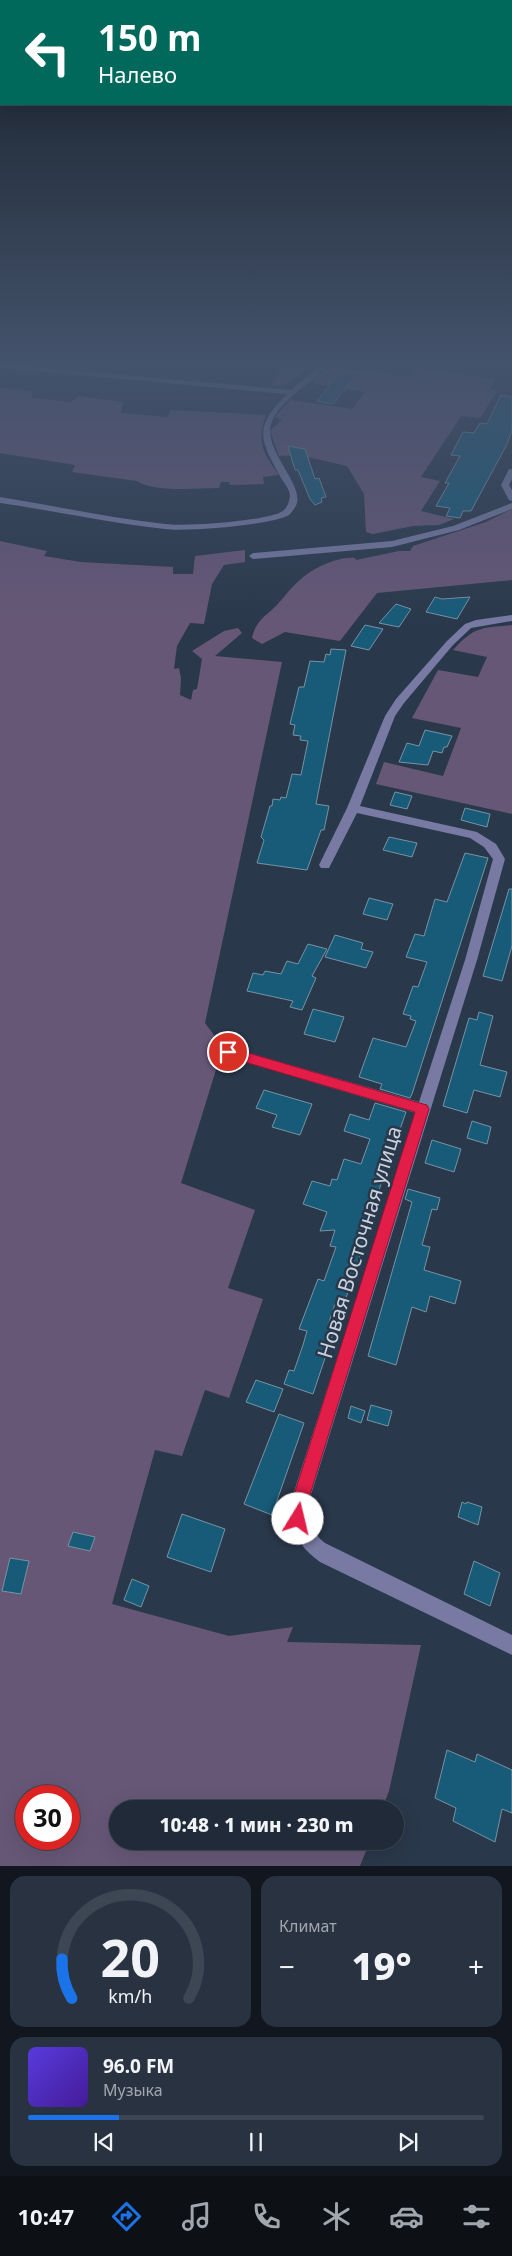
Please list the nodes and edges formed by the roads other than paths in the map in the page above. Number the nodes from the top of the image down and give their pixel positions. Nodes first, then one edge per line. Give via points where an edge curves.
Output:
1 (273, 453) edge
2 (512, 471) edge
3 (512, 498) edge
4 (0, 500) edge
5 (512, 506) edge
6 (253, 556) dead end
7 (512, 618) edge
8 (353, 808) junction
9 (325, 865) dead end
10 (228, 1052) dead end
11 (423, 1109) junction
12 (512, 1645) edge

1 - 4 street via 294,493 293,504 286,513 275,517 236,524 167,527
2 - 3 street via 505,485
5 - 6 street via 456,528 392,544
7 - 8 street via 476,622 468,626 400,701 387,723
8 - 9 street
8 - 11 street, Новая Восточная улица via 473,836 486,842 499,859 471,960
10 - 11 street
11 - 12 street, Новая Восточная улица via 300,1501 298,1519 303,1534 327,1555

